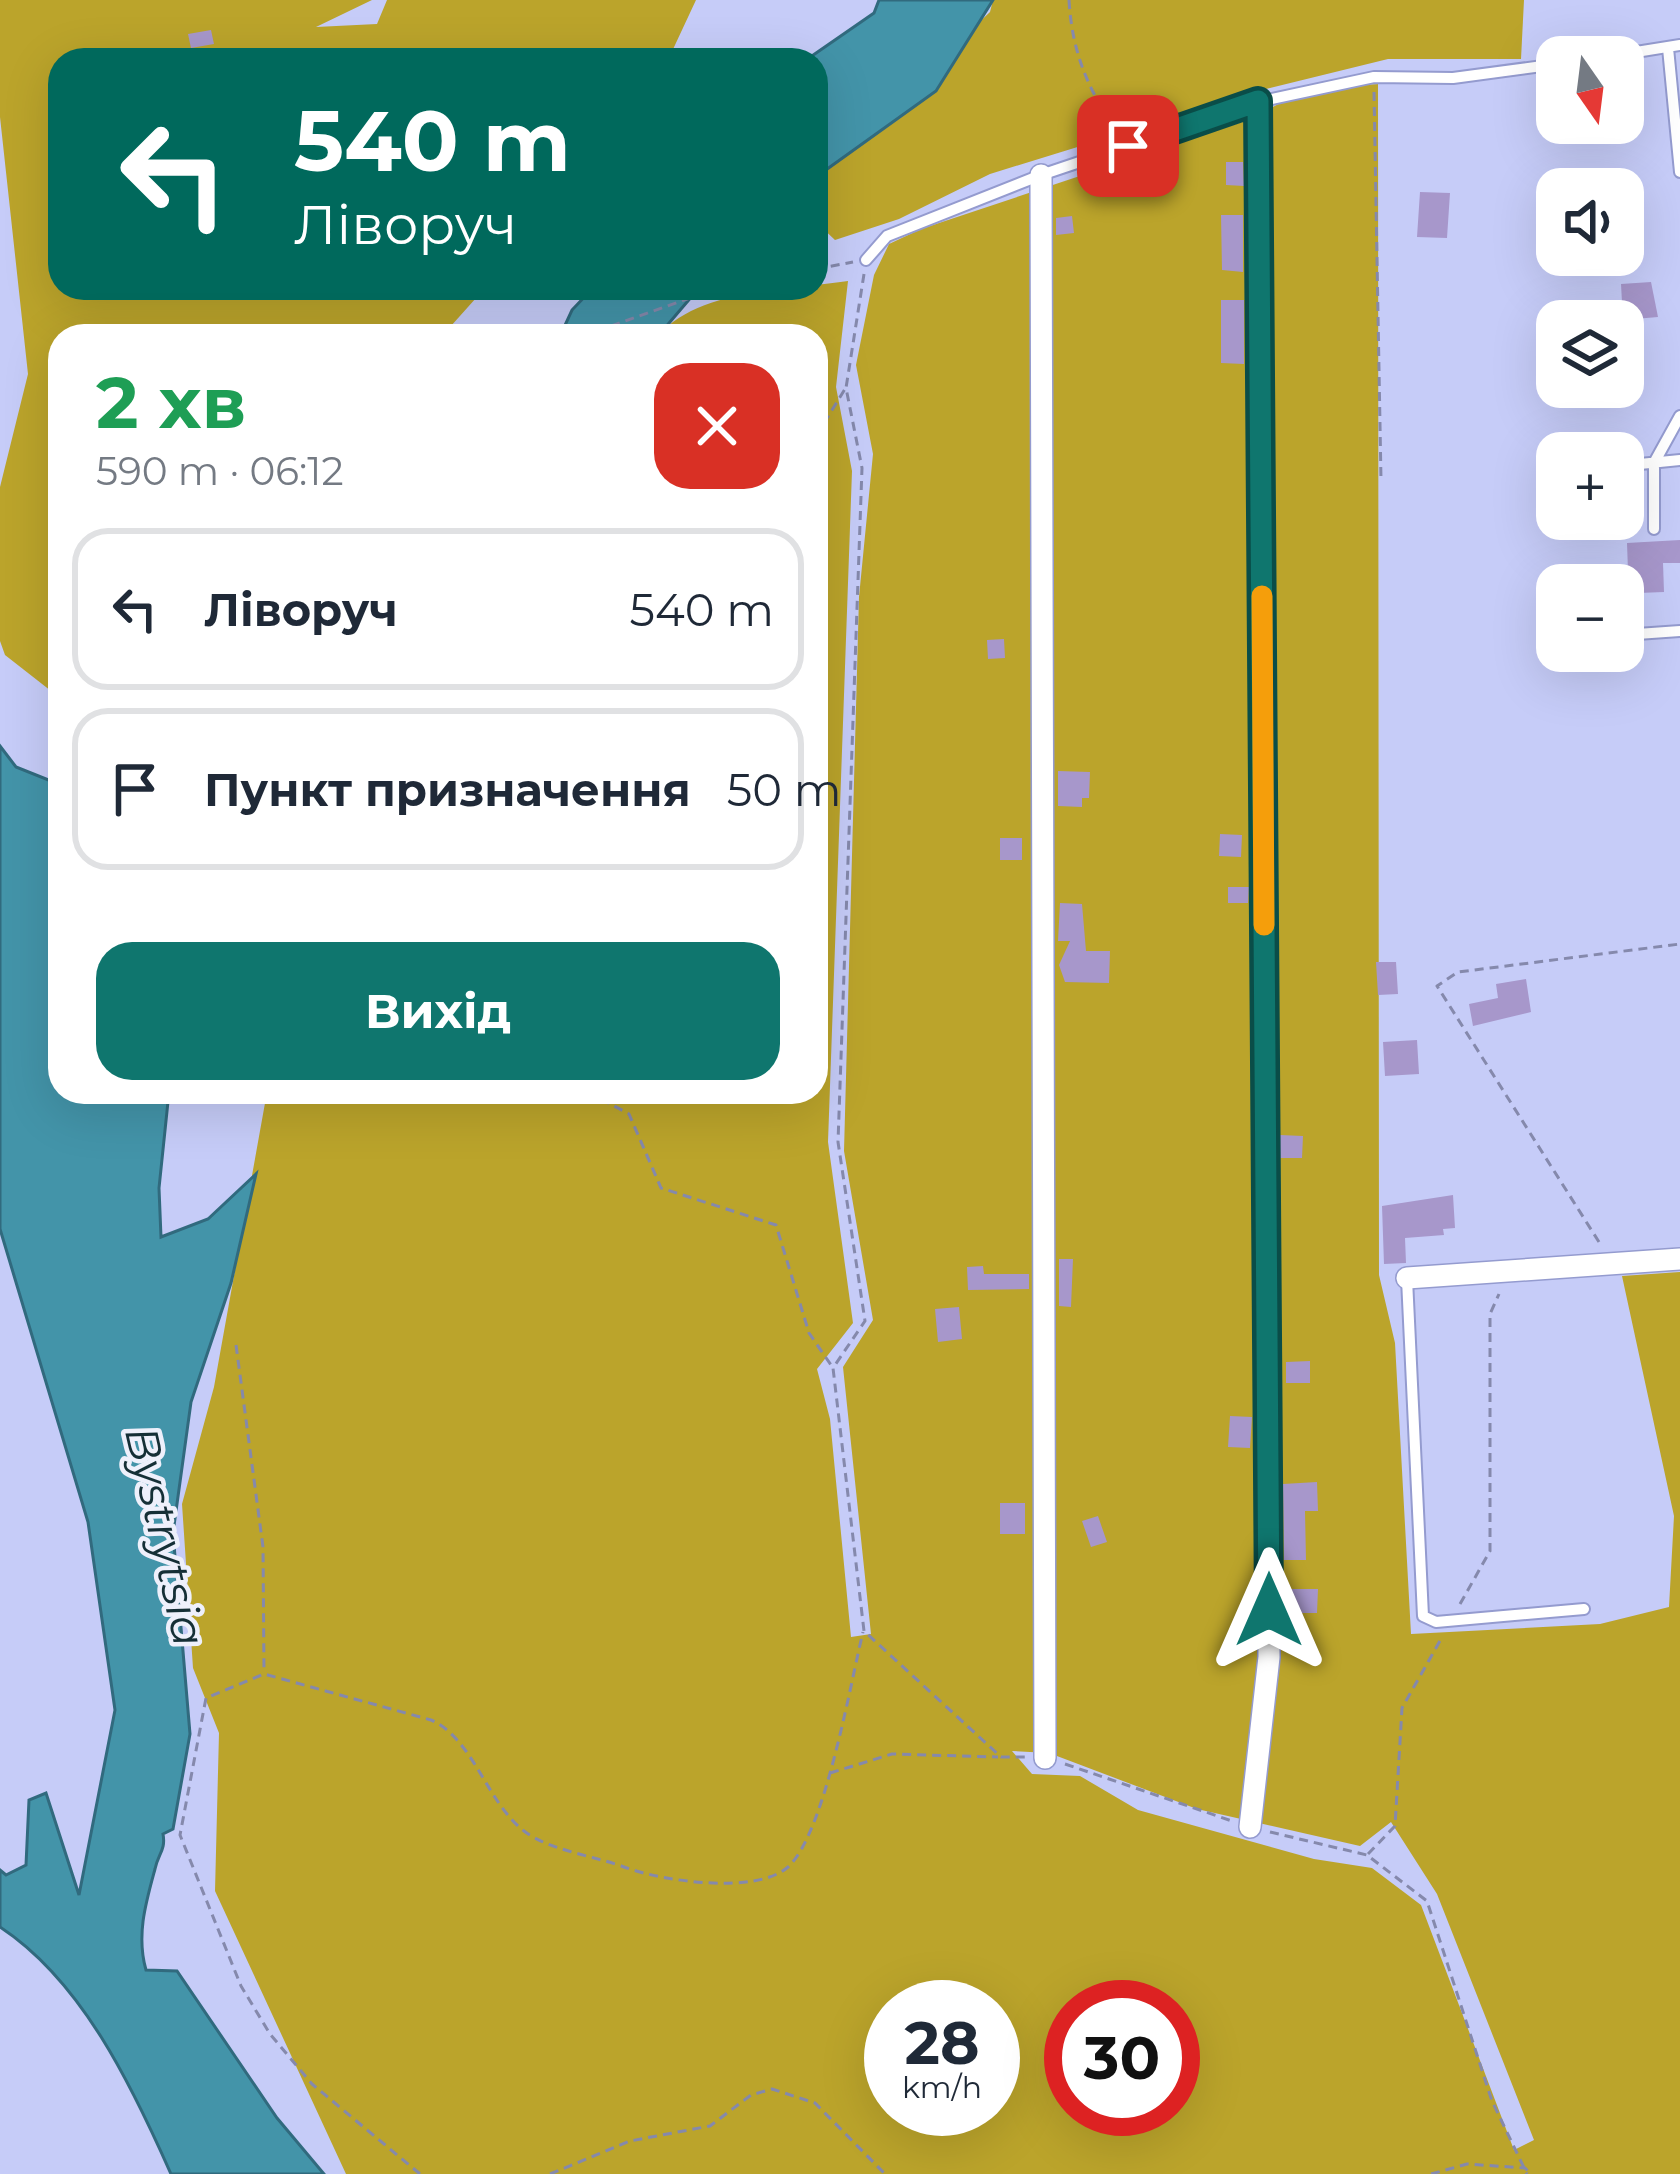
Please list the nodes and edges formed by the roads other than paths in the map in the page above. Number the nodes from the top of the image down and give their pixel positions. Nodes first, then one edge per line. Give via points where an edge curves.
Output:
1 (1674, 46) edge
2 (1644, 51) edge
3 (1536, 67) edge
4 (1258, 101) junction
5 (1680, 172) edge
6 (1041, 175) junction
7 (866, 260) road end
8 (1680, 416) edge
9 (1680, 460) edge
10 (1647, 464) junction
11 (1654, 529) dead end
12 (1680, 631) edge
13 (1644, 634) edge
14 (1680, 1259) edge
15 (1407, 1278) joint
16 (1584, 1609) dead end
17 (1045, 1757) road end
18 (1250, 1827) road end

1 - 2 lane
1 - 5 lane
3 - 4 lane via 1374,77
4 - 6 lane
4 - 18 street via 1269,1657
6 - 7 lane via 887,236
6 - 17 street
8 - 10 lane
9 - 10 lane
10 - 11 lane
12 - 13 lane
14 - 15 street
15 - 16 lane via 1420,1609 1428,1621

